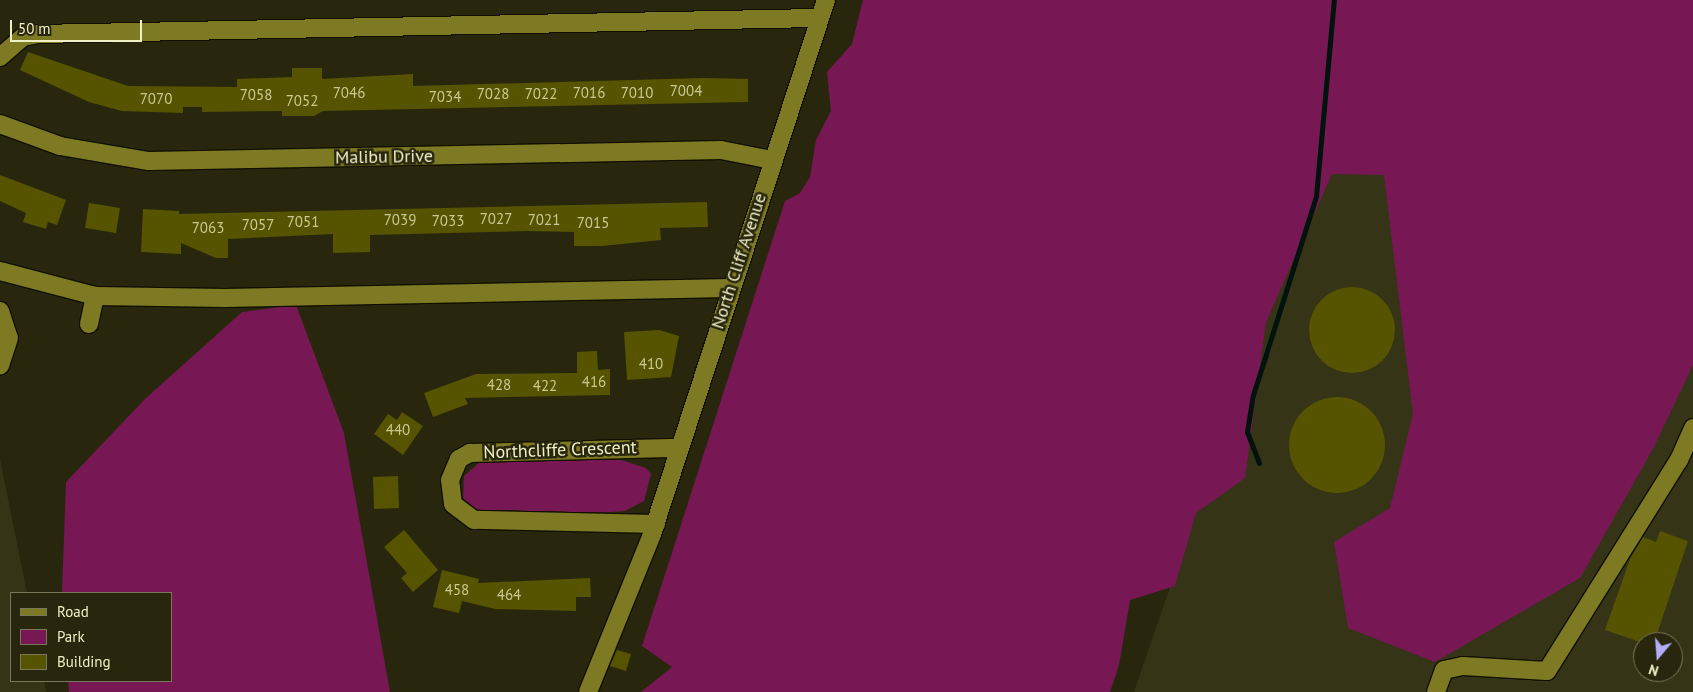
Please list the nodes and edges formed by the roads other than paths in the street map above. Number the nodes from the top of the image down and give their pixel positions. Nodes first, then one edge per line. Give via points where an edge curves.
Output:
1 (826, 0) edge
2 (820, 18) junction
3 (0, 57) edge
4 (0, 124) edge
5 (772, 160) junction
6 (0, 271) edge
7 (730, 288) junction
8 (96, 296) junction
9 (0, 311) edge
10 (89, 324) dead end
11 (2, 362) edge
12 (1693, 428) edge
13 (680, 448) junction
14 (656, 524) junction
15 (588, 692) edge
16 (1436, 692) edge

1 - 2 street, North Cliff Avenue
2 - 3 street via 39,34 23,37
2 - 5 street, North Cliff Avenue
4 - 5 street, Malibu Drive via 60,146 149,161 721,150
5 - 7 street, North Cliff Avenue
6 - 8 street
7 - 8 street via 225,298
7 - 13 street, North Cliff Avenue
8 - 10 street
9 - 11 street via 9,338
12 - 16 street via 1675,467 1547,671 1463,666 1444,670
13 - 14 street, North Cliff Avenue
13 - 14 street, Northcliffe Crescent via 470,453 459,459 450,480 453,504 474,520
14 - 15 street, North Cliff Avenue

